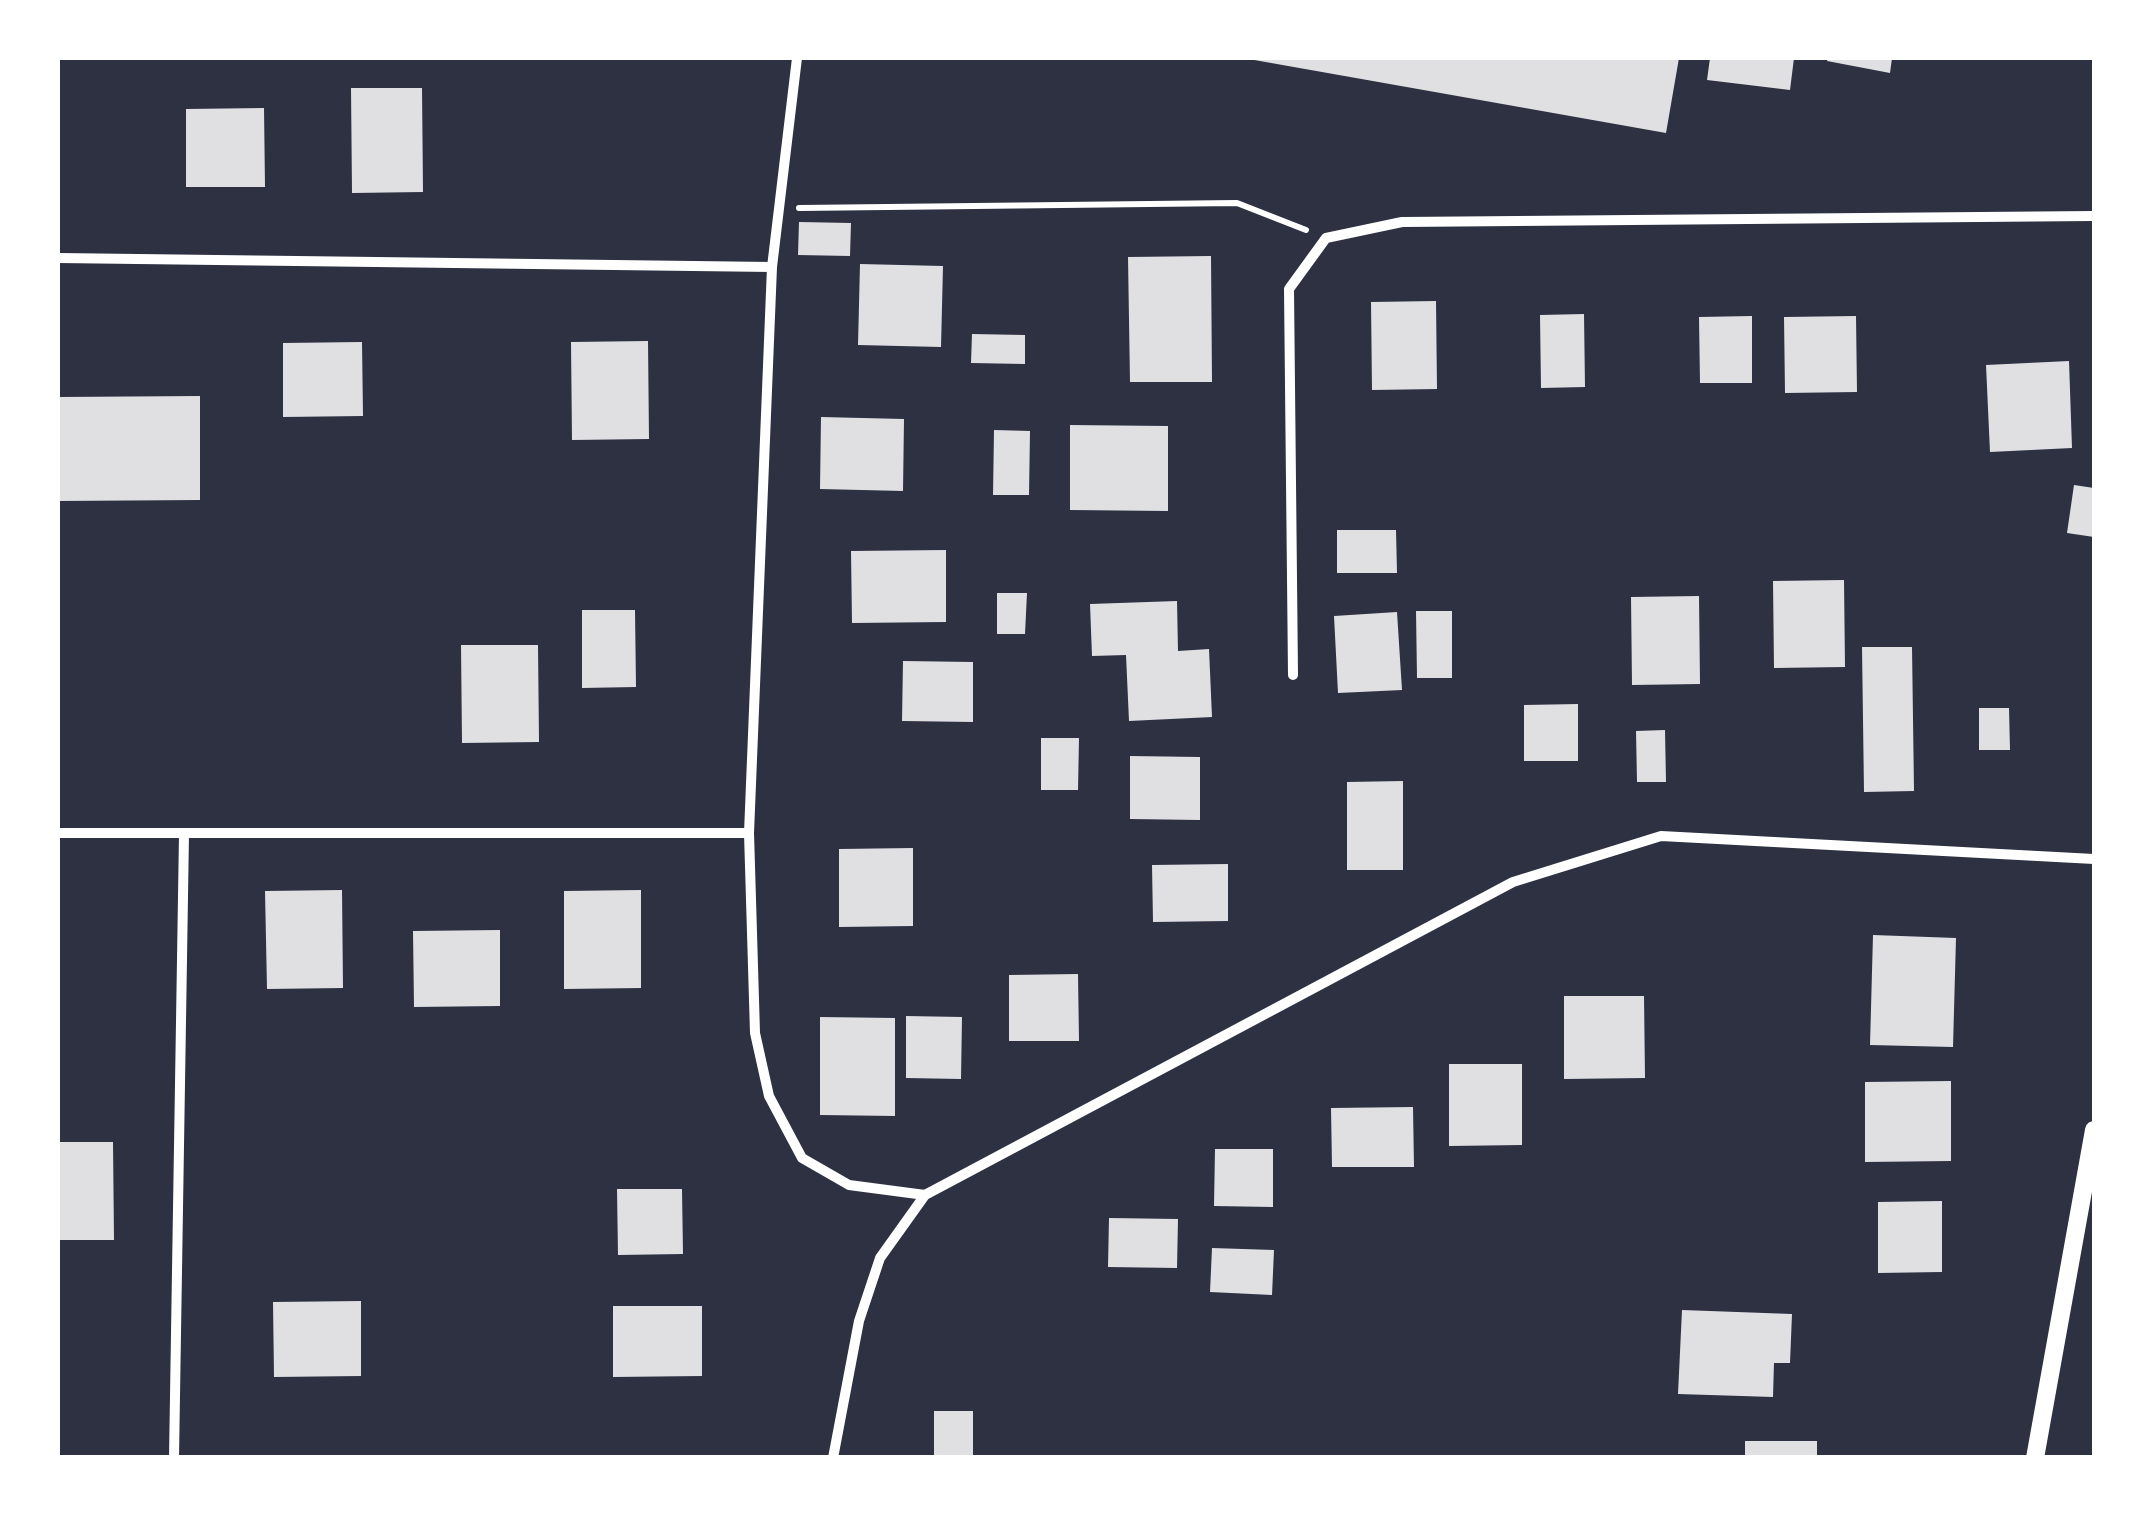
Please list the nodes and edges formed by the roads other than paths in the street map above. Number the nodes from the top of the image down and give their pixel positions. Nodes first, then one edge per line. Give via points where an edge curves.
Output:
1 (797, 58) edge
2 (2094, 216) edge
3 (58, 258) edge
4 (772, 266) junction
5 (1292, 675) dead end
6 (58, 833) edge
7 (749, 833) junction
8 (184, 834) junction
9 (2094, 859) edge
10 (2094, 1130) edge
11 (925, 1195) junction
12 (174, 1458) edge
13 (834, 1458) edge
14 (2035, 1458) edge

1 - 4 street
2 - 5 street via 1402,222 1326,238 1289,289
3 - 4 street
4 - 7 street
6 - 8 street
7 - 8 street
7 - 11 street via 756,1032 769,1096 802,1158 849,1186
8 - 12 street
9 - 11 street via 1661,836 1513,882
10 - 14 street
11 - 13 street via 880,1258 858,1321

